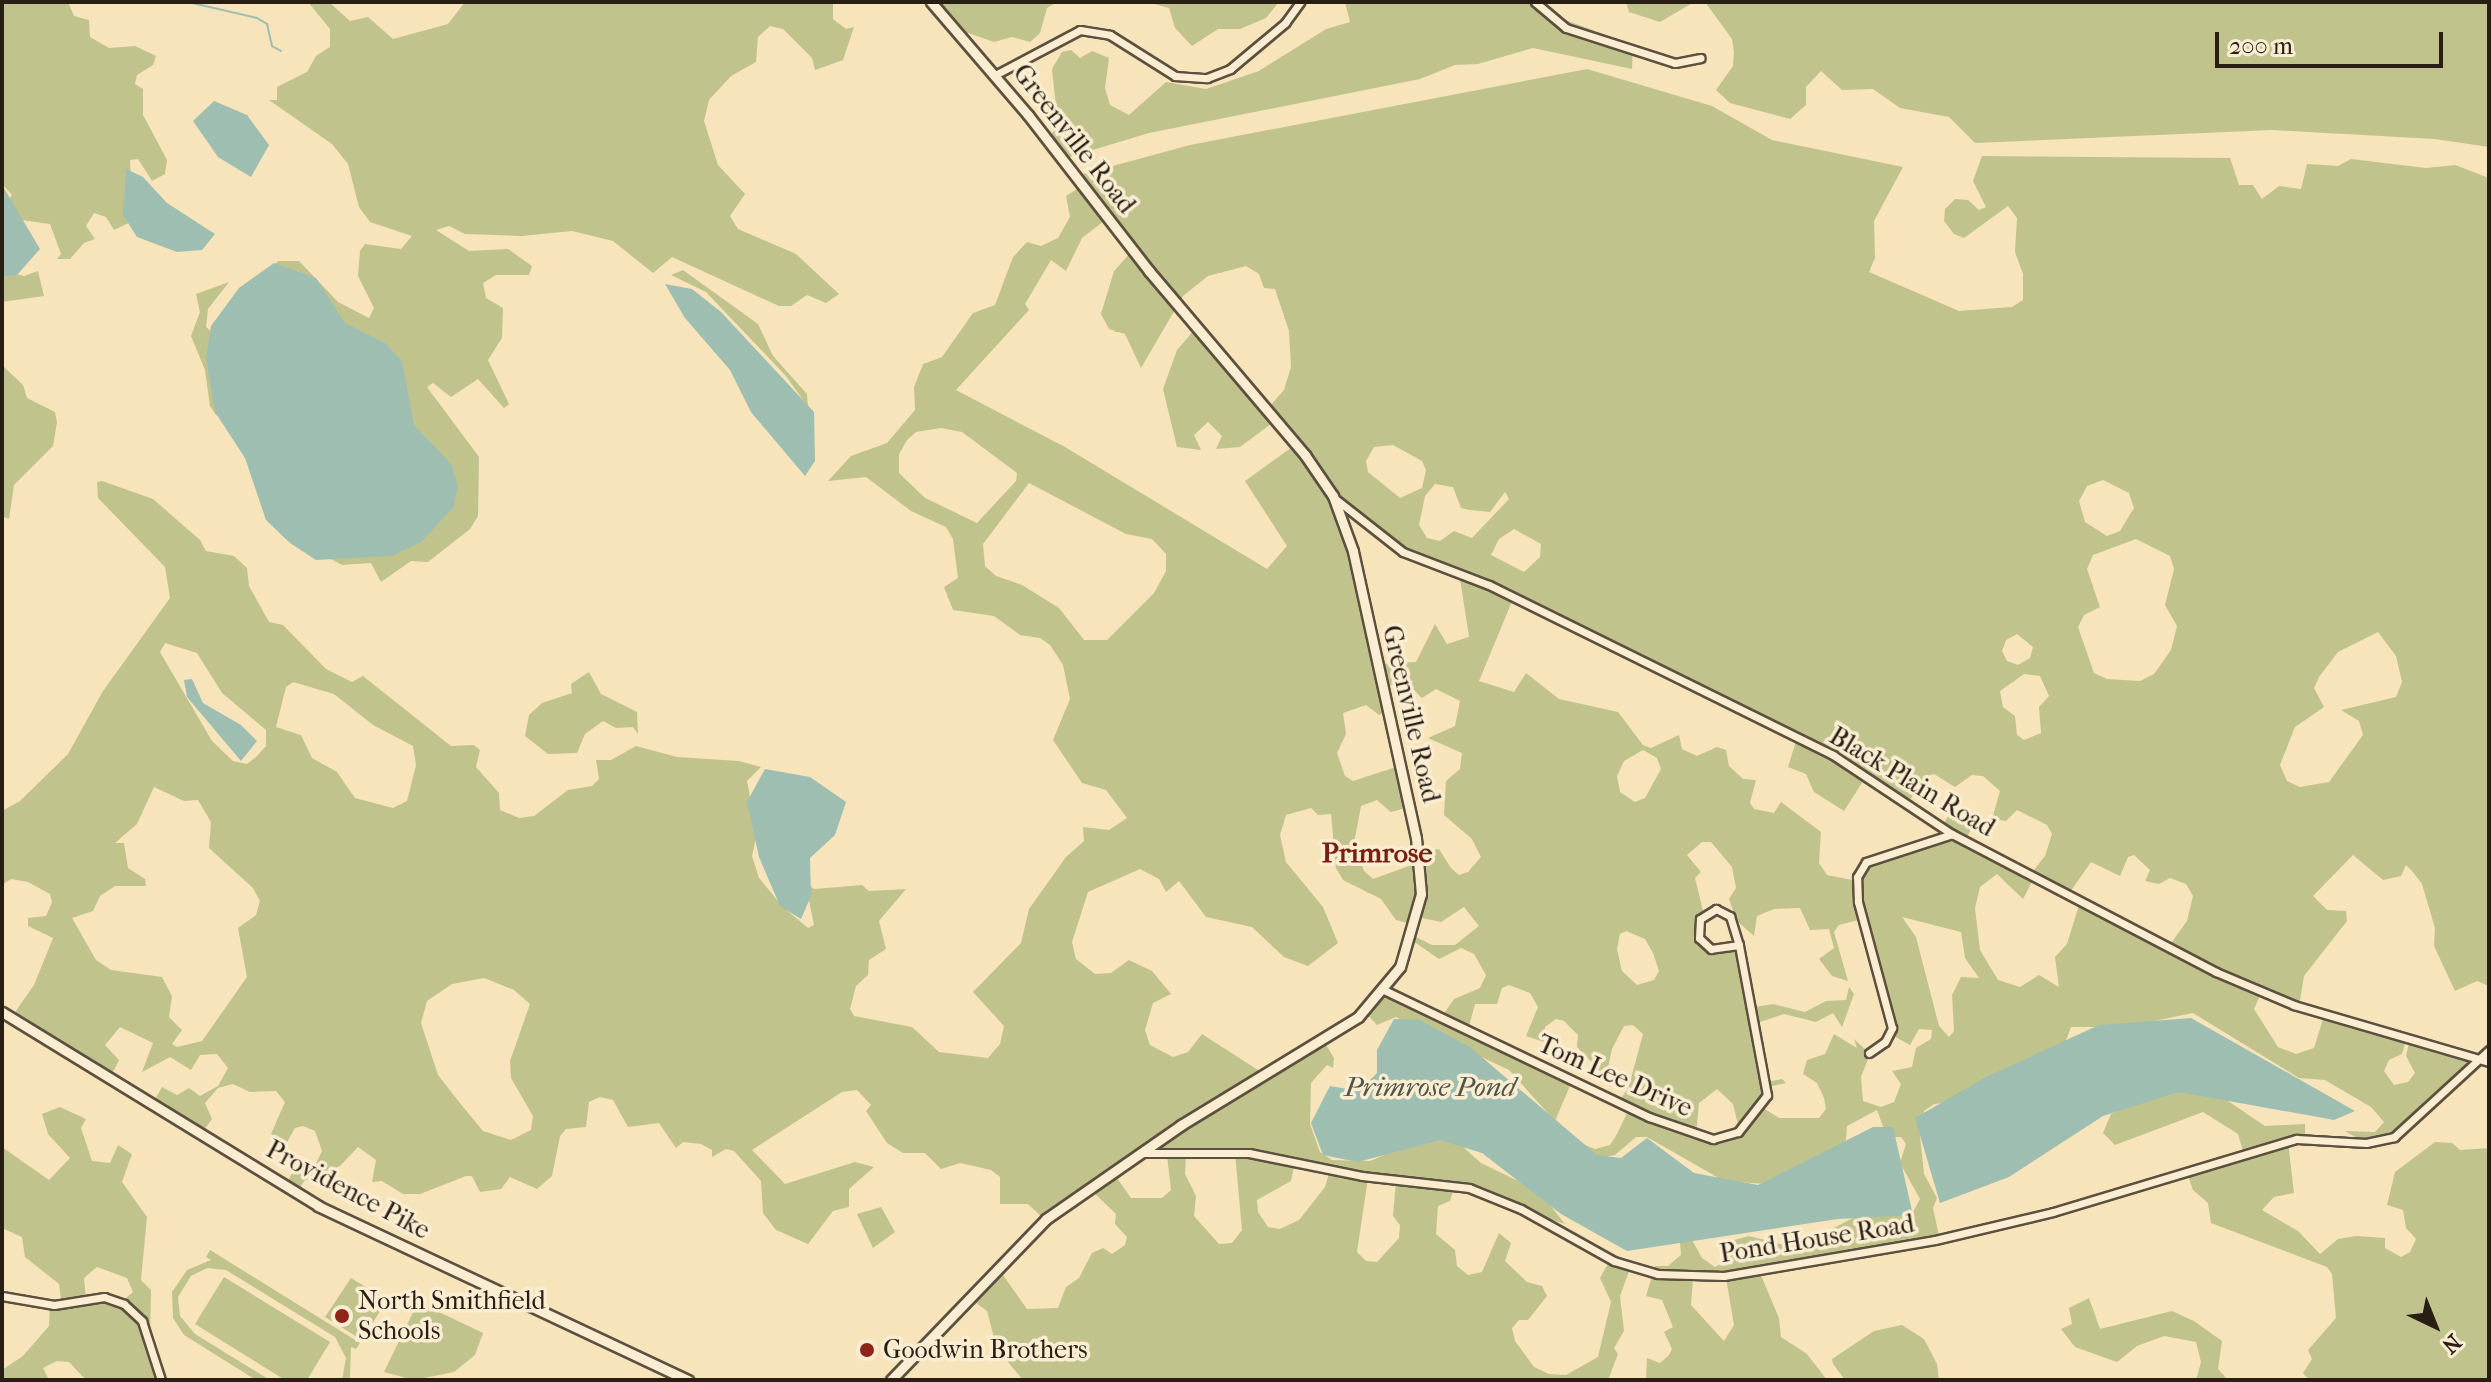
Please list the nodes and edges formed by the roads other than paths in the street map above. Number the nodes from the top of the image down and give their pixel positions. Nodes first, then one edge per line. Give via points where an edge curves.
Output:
1 (931, 2) edge
2 (1300, 2) edge
3 (1535, 2) edge
4 (1701, 58) dead end
5 (995, 75) junction
6 (1333, 496) junction
7 (1952, 834) junction
8 (1739, 945) junction
9 (1384, 990) junction
10 (2, 1012) edge
11 (2489, 1050) edge
12 (1869, 1053) dead end
13 (2477, 1057) junction
14 (2489, 1062) edge
15 (1139, 1153) junction
16 (2, 1296) edge
17 (161, 1380) edge
18 (688, 1380) edge
19 (891, 1380) edge

1 - 5 main road, Greenville Road
2 - 5 street via 1285,23 1236,64 1207,78 1175,76 1110,35 1080,30
3 - 4 street via 1566,28 1675,63
5 - 6 main road, Greenville Road
6 - 7 street, Black Plain Road via 1403,552 1489,585 1820,748
6 - 9 main road, Greenville Road via 1353,551 1421,869 1412,939
7 - 12 street via 1866,862 1857,877 1858,902 1892,1028 1885,1042
7 - 13 street, Black Plain Road via 2243,985
8 - 8 street, Tom Lee Drive via 1730,916 1716,909 1697,923 1707,948
8 - 9 street, Tom Lee Drive via 1767,1095 1738,1132 1713,1139 1649,1117
9 - 15 main road, Greenville Road via 1335,1035
10 - 18 main road, Providence Pike via 318,1206
11 - 13 street, Pond House Road
13 - 14 street, Black Plain Road
13 - 15 street, Pond House Road via 2394,1137 2366,1143 2297,1139 2053,1212 1935,1240 1724,1276 1658,1274 1614,1261 1521,1209 1469,1188 1362,1176 1249,1153
15 - 19 main road, Greenville Road via 1046,1219
16 - 17 street via 54,1305 104,1297 124,1304 142,1321

